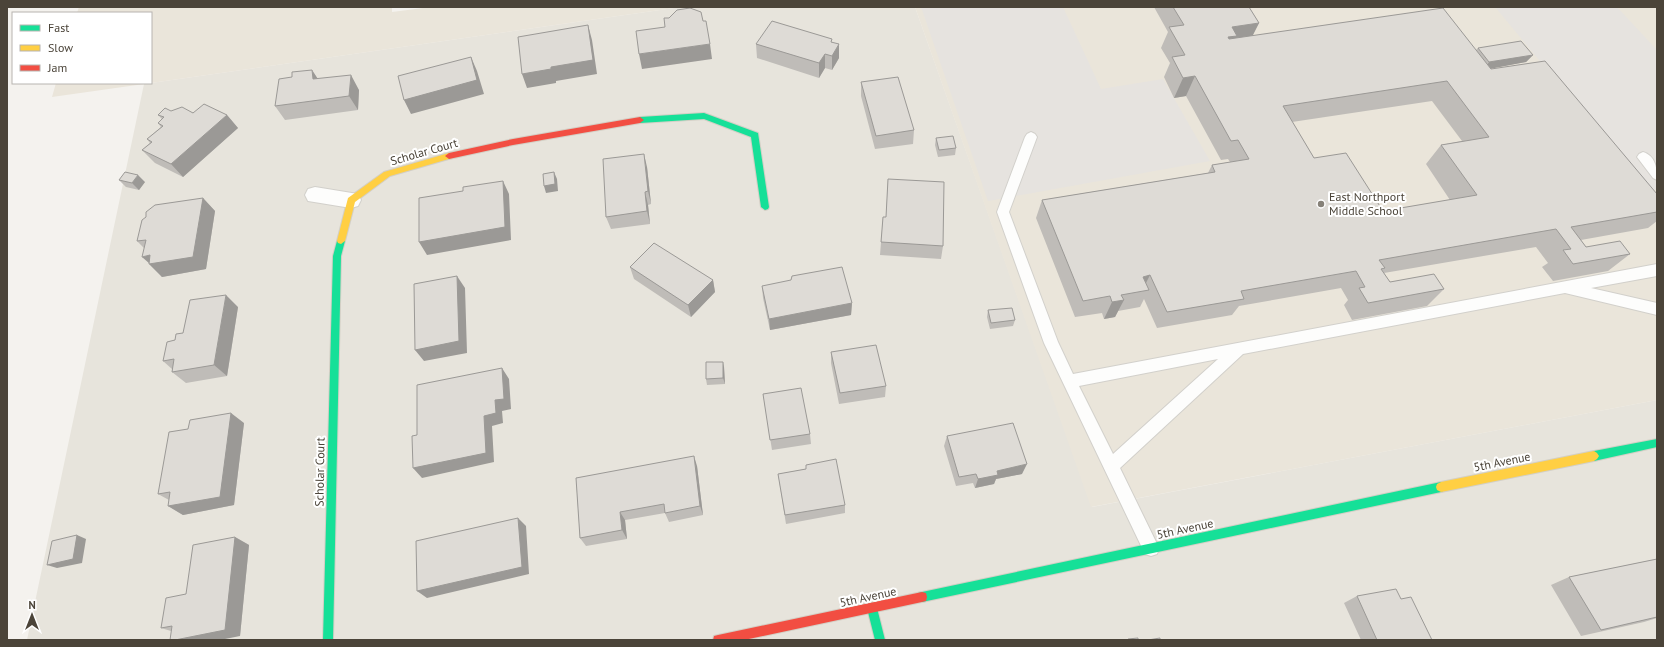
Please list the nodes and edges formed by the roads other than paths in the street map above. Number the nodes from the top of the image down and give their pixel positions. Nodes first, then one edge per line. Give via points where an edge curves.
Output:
1 (1031, 137) dead end
2 (1643, 158) dead end
3 (1657, 175) edge
4 (315, 195) dead end
5 (351, 200) junction
6 (765, 207) dead end
7 (1657, 270) edge
8 (1562, 288) junction
9 (1657, 309) edge
10 (1239, 349) junction
11 (1069, 380) junction
12 (1657, 443) edge
13 (1111, 466) junction
14 (1151, 548) junction
15 (872, 608) junction
16 (328, 640) edge
17 (718, 640) edge
18 (880, 640) edge

1 - 11 lane via 1002,212 1051,343
2 - 3 lane
4 - 5 street
5 - 6 street, Scholar Court via 388,174 445,157 636,120 704,116 755,135
5 - 16 street, Scholar Court via 337,256
7 - 8 lane
8 - 9 lane
8 - 10 lane
10 - 11 lane
10 - 13 lane
11 - 13 lane
12 - 14 street, 5th Avenue
13 - 14 lane
14 - 15 street, 5th Avenue
15 - 17 street, 5th Avenue
15 - 18 street

